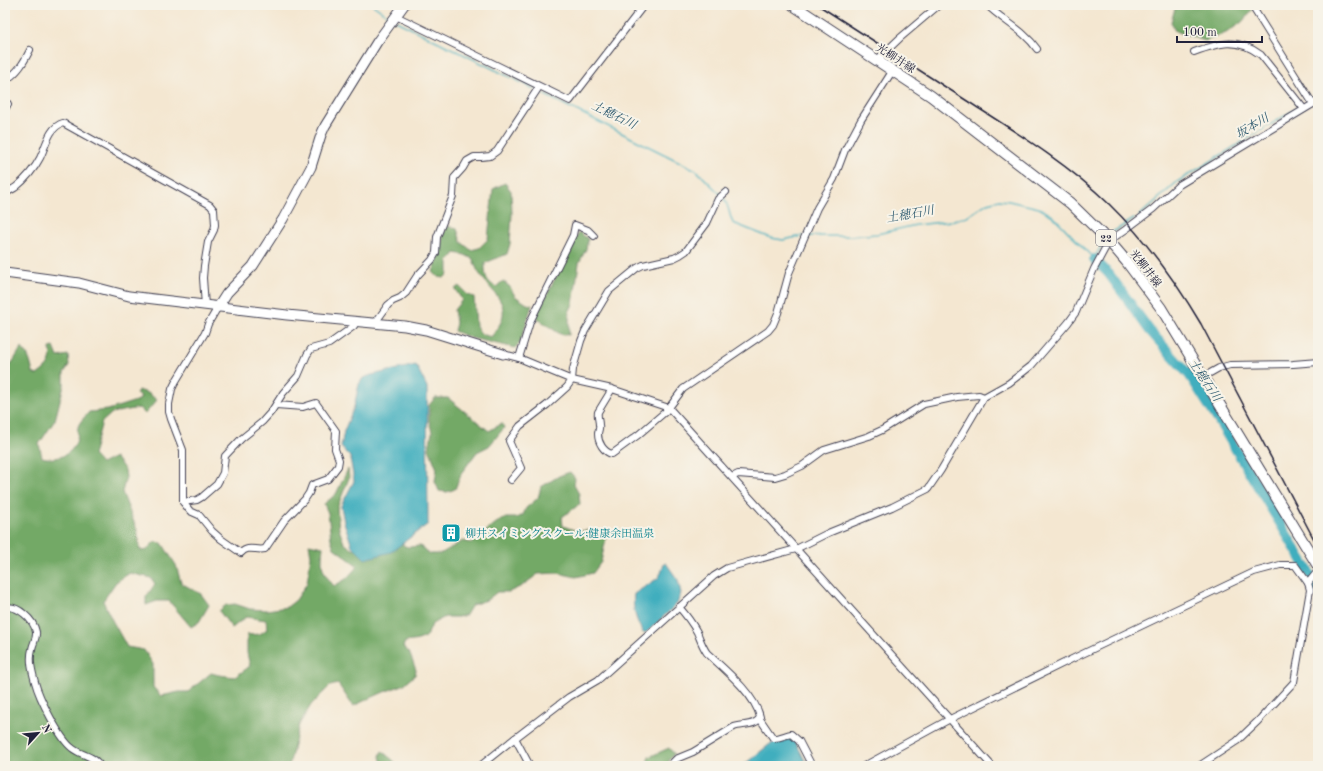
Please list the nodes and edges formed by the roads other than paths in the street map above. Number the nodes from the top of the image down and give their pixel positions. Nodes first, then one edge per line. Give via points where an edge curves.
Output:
1 (404, 5) edge
2 (644, 5) edge
3 (793, 5) edge
4 (987, 5) edge
5 (936, 6) edge
6 (1255, 11) dead end
7 (396, 16) junction
8 (1036, 49) dead end
9 (30, 50) dead end
10 (1194, 52) dead end
11 (877, 60) junction
12 (893, 70) junction
13 (5, 81) edge
14 (537, 89) junction
15 (5, 100) edge
16 (1315, 103) edge
17 (5, 109) edge
18 (1304, 109) junction
19 (5, 194) edge
20 (724, 194) dead end
21 (594, 236) dead end
22 (1109, 241) junction
23 (5, 273) edge
24 (205, 306) junction
25 (218, 307) junction
26 (356, 322) junction
27 (375, 323) junction
28 (503, 354) joint
29 (519, 358) junction
30 (1318, 362) edge
31 (1203, 377) junction
32 (572, 380) junction
33 (612, 389) junction
34 (984, 397) junction
35 (276, 405) junction
36 (668, 408) junction
37 (732, 478) junction
38 (511, 480) dead end
39 (183, 502) junction
40 (796, 549) junction
41 (1318, 566) edge
42 (1318, 572) edge
43 (1309, 582) junction
44 (5, 608) edge
45 (679, 608) junction
46 (760, 719) junction
47 (950, 719) junction
48 (515, 738) junction
49 (100, 766) edge
50 (480, 766) edge
51 (530, 766) edge
52 (669, 766) edge
53 (812, 766) edge
54 (864, 766) edge
55 (992, 766) edge
56 (1199, 766) edge

1 - 7 street
2 - 14 street via 570,101
3 - 11 main road, 光柳井線 / 22
4 - 8 street via 1021,32
5 - 11 street
6 - 16 street
7 - 14 street
7 - 25 street via 325,126 311,167 270,240 253,266 227,293
9 - 13 street via 20,67
10 - 18 street via 1223,43 1241,45 1255,51 1261,55
11 - 12 main road, 光柳井線 / 22
12 - 22 main road, 光柳井線 / 22 via 932,96 1059,194
12 - 36 street via 861,120 845,150 834,179 817,208 789,273 774,325 763,336 683,389
14 - 27 street via 497,151 490,156 474,157 467,161 454,178 453,196 437,237 436,254 406,293 393,301
15 - 17 street via 8,104
16 - 18 street
18 - 22 street via 1179,185 1126,230
19 - 24 street via 27,177 40,159 54,128 63,123 155,174 210,205 214,210 214,230 208,242 204,266
20 - 32 street via 686,251 674,258 637,268 609,291 585,331
21 - 29 street via 588,230 575,225 573,236 530,322
22 - 31 main road, 光柳井線 / 22 via 1162,308
22 - 34 street via 1076,312 1064,328 1027,370 1009,384
23 - 24 street via 79,283 130,296
24 - 25 street
25 - 26 street
25 - 39 street via 176,381 169,404 171,419 183,450
26 - 27 street
26 - 35 street via 329,344 311,349 298,376
27 - 28 street via 426,330
28 - 29 street
29 - 32 street
30 - 31 street via 1230,365
31 - 41 main road, 光柳井線 / 22
32 - 33 street
32 - 38 street via 513,434 509,441 522,468
33 - 36 street
33 - 36 street via 597,416 598,437 607,453 615,453
34 - 37 street via 957,397 924,404 882,430 824,450 802,466 785,474 738,474
34 - 40 street via 928,489
35 - 39 street via 262,422 225,456 223,473 217,484 202,498
35 - 39 street via 303,406 316,403 336,430 335,449 339,460 338,466 328,479 312,485 305,499 284,521 265,549 249,548 240,553 217,535 199,515 190,511
36 - 37 street
37 - 40 street
40 - 45 street via 721,571
40 - 47 street
42 - 43 street
43 - 47 street via 1295,565 1280,565 1254,572
43 - 56 street via 1310,590 1294,682 1237,741
44 - 49 street via 16,608 32,622 36,631 30,657 32,672 37,690 63,738 71,748
45 - 46 street via 694,627 706,653 743,687 759,712
45 - 48 street via 598,680 576,692
46 - 52 street via 751,724 734,727 693,752 676,759
46 - 53 street via 773,738 791,734 799,741
47 - 54 street
47 - 55 street
48 - 50 street
48 - 51 street

